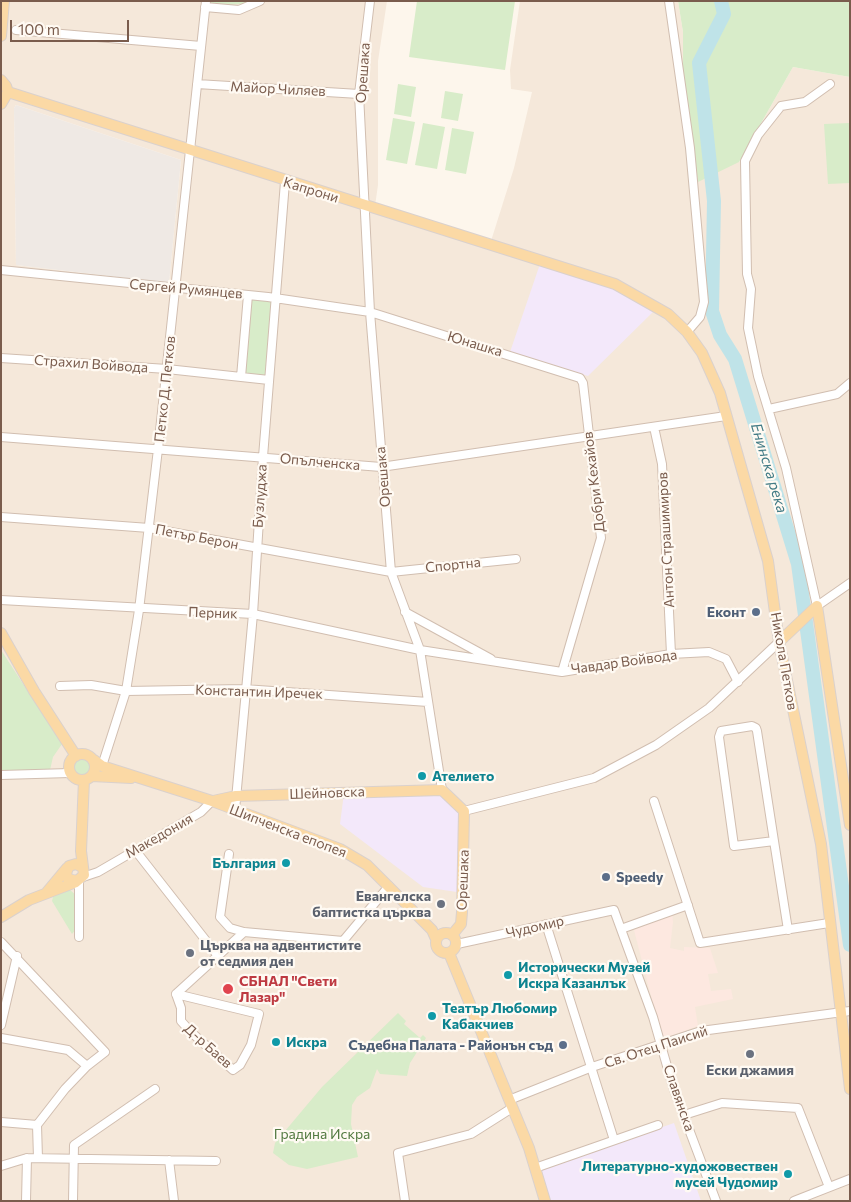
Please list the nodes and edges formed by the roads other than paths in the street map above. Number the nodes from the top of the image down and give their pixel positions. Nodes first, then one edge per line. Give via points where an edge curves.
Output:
1 (4, 1) edge
2 (260, 1) edge
3 (370, 1) edge
4 (669, 1) edge
5 (206, 4) edge
6 (16, 30) dead end
7 (1, 36) edge
8 (201, 46) junction
9 (2, 78) edge
10 (197, 84) junction
11 (830, 84) dead end
12 (8, 92) junction
13 (359, 94) junction
14 (1, 104) edge
15 (189, 151) junction
16 (285, 182) junction
17 (365, 206) junction
18 (1, 270) edge
19 (615, 284) joint
20 (175, 289) junction
21 (248, 295) junction
22 (276, 299) junction
23 (370, 312) junction
24 (687, 332) junction
25 (1, 358) edge
26 (167, 369) junction
27 (241, 377) junction
28 (580, 378) joint
29 (270, 380) junction
30 (850, 383) edge
31 (769, 409) junction
32 (726, 416) junction
33 (654, 427) junction
34 (1, 437) edge
35 (588, 437) junction
36 (158, 449) junction
37 (263, 457) junction
38 (382, 468) junction
39 (1, 517) edge
40 (149, 528) junction
41 (257, 548) junction
42 (516, 558) dead end
43 (391, 572) junction
44 (850, 583) edge
45 (1, 600) edge
46 (814, 609) junction
47 (138, 610) junction
48 (405, 612) junction
49 (253, 614) junction
50 (1, 633) edge
51 (779, 642) junction
52 (420, 650) junction
53 (670, 654) junction
54 (494, 661) junction
55 (562, 672) junction
56 (738, 682) junction
57 (60, 686) dead end
58 (244, 689) junction
59 (126, 691) junction
60 (428, 702) junction
61 (76, 756) junction
62 (98, 763) junction
63 (70, 773) junction
64 (1, 775) edge
65 (140, 777) junction
66 (88, 778) junction
67 (442, 790) junction
68 (236, 796) junction
69 (212, 801) junction
70 (654, 801) dead end
71 (234, 810) junction
72 (464, 811) junction
73 (850, 825) edge
74 (774, 841) junction
75 (135, 850) junction
76 (228, 854) dead end
77 (77, 872) junction
78 (389, 886) junction
79 (47, 892) junction
80 (688, 905) junction
81 (614, 910) joint
82 (1, 918) edge
83 (829, 923) junction
84 (546, 924) junction
85 (621, 929) junction
86 (788, 930) junction
87 (244, 932) junction
88 (79, 937) dead end
89 (436, 938) junction
90 (454, 939) junction
91 (1, 942) edge
92 (449, 954) junction
93 (17, 956) junction
94 (218, 956) junction
95 (176, 994) junction
96 (845, 1012) edge
97 (1, 1025) edge
98 (1, 1038) edge
99 (661, 1044) junction
100 (88, 1066) junction
101 (592, 1067) junction
102 (155, 1089) dead end
103 (850, 1089) edge
104 (511, 1104) junction
105 (684, 1115) junction
106 (1, 1122) edge
107 (658, 1124) dead end
108 (37, 1125) junction
109 (614, 1140) junction
110 (27, 1158) junction
111 (38, 1158) junction
112 (74, 1159) junction
113 (169, 1160) junction
114 (216, 1161) dead end
115 (1, 1166) edge
116 (535, 1168) junction
117 (850, 1180) edge
118 (829, 1187) junction
119 (26, 1201) edge
120 (73, 1201) edge
121 (174, 1201) edge
122 (405, 1201) edge
123 (545, 1201) edge
124 (716, 1201) edge
125 (794, 1201) edge

1 - 7 main road
2 - 5 street, Петко Д. Петков via 240,10
3 - 13 street, Орешака
4 - 24 street via 690,148 704,302 700,317
5 - 8 street, Петко Д. Петков
6 - 8 street
8 - 10 street, Петко Д. Петков
9 - 12 main road
10 - 13 street, Майор Чиляев
10 - 15 street, Петко Д. Петков
11 - 31 street via 805,102 781,106 758,135 745,161 747,274 751,289 748,328
12 - 14 main road
12 - 15 main road, Капрони
13 - 17 street, Орешака
15 - 16 main road, Капрони
15 - 20 street, Петко Д. Петков
16 - 17 main road, Капрони
16 - 22 street, Бузлуджа
17 - 19 main road, Капрони
17 - 23 street, Орешака
18 - 20 street, Сергей Румянцев
19 - 24 main road, Никола Петков via 668,314
20 - 21 street, Сергей Румянцев
20 - 26 street, Петко Д. Петков
21 - 22 street, Сергей Румянцев
21 - 27 street
22 - 23 street, Сергей Румянцев
22 - 29 street, Бузлуджа
23 - 28 street, Юнашка
23 - 38 street, Орешака
24 - 32 main road, Никола Петков via 702,353 720,393
25 - 26 street, Страхил Войвода
26 - 27 street, Страхил Войвода
26 - 36 street, Петко Д. Петков
27 - 29 street, Страхил Войвода
28 - 35 street, Добри Кехайов via 584,384
29 - 37 street, Бузлуджа
30 - 31 street via 837,394
31 - 46 street via 786,468
32 - 33 street, Опълченска
32 - 51 main road, Никола Петков via 768,561
33 - 35 street, Опълченска
33 - 53 street, Антон Страшимиров via 662,464
34 - 36 street, Опълченска
35 - 38 street, Опълченска
35 - 55 street, Добри Кехайов via 601,538
36 - 37 street, Опълченска
36 - 40 street, Петко Д. Петков
37 - 38 street, Опълченска
37 - 41 street, Бузлуджа
38 - 43 street, Орешака
39 - 40 street, Петър Берон
40 - 41 street, Петър Берон
40 - 47 street, Петко Д. Петков
41 - 43 street, Петър Берон
41 - 49 street, Бузлуджа
42 - 43 street, Спортна
43 - 48 street, Орешака
44 - 46 street
45 - 47 street, Перник
46 - 51 main road
46 - 73 main road
47 - 49 street, Перник
47 - 59 street, Петко Д. Петков
48 - 52 street, Орешака
48 - 54 street, Чавдар Войвода
49 - 52 street, Перник
49 - 58 street, Бузлуджа
50 - 61 main road
51 - 56 street
51 - 83 main road, Никола Петков via 820,844
52 - 54 street, Чавдар Войвода
52 - 60 street, Орешака
53 - 55 street, Чавдар Войвода
53 - 56 street, Чавдар Войвода via 718,654 726,659
54 - 55 street, Чавдар Войвода
56 - 72 street via 709,708 656,745 594,778
57 - 59 street, Константин Иречек via 90,685
58 - 59 street, Константин Иречек
58 - 60 street, Константин Иречек
58 - 68 street, Бузлуджа
59 - 62 street, Петко Д. Петков
60 - 67 street, Орешака
61 - 62 main road via 84,754
61 - 63 main road via 71,761
62 - 65 main road, Шипченска епопея
62 - 66 main road
63 - 64 street
63 - 66 main road via 76,779
65 - 66 main road, Шипченска епопея
65 - 69 main road, Шипченска епопея
66 - 77 main road
67 - 68 main road, Шейновска
67 - 72 main road
68 - 69 main road, Шейновска
68 - 71 street, Бузлуджа
69 - 71 main road, Шипченска епопея
69 - 75 street, Македония via 202,812
70 - 80 street
71 - 78 main road, Шипченска епопея via 340,849 367,865
72 - 90 main road, Орешака via 462,912
74 - 74 street via 756,728 721,731 719,737 734,846
74 - 86 street
75 - 77 street, Македония via 103,868
75 - 94 street
76 - 87 street via 220,917 230,928
77 - 79 main road, Македония
77 - 79 main road, Македония
77 - 88 street
78 - 87 street via 343,940
78 - 89 main road, Шипченска епопея
79 - 82 main road, Македония
80 - 85 street
80 - 86 street via 703,944
81 - 84 street, Чудомир
81 - 85 street, Славянска
83 - 86 street
83 - 96 main road, Никола Петков
84 - 90 street, Чудомир
84 - 101 street
85 - 99 street, Славянска
87 - 94 street
89 - 90 main road via 445,933
89 - 92 main road via 437,949
90 - 92 main road via 454,950
91 - 93 street
92 - 104 main road
93 - 97 street
93 - 100 street via 105,1052
94 - 95 street
95 - 95 street, Д-р Баев via 259,1014 251,1045 240,1065 233,1070 180,1020 181,1008
96 - 99 street, Св. Отец Паисий via 712,1029
96 - 103 main road, Никола Петков
98 - 100 street via 68,1050
99 - 101 street, Св. Отец Паисий
99 - 105 street, Славянска
100 - 108 street
101 - 104 street, Св. Отец Паисий
101 - 109 street
102 - 112 street via 74,1144
104 - 116 main road
104 - 122 street, Св. Отец Паисий via 471,1134 398,1153
105 - 118 street via 722,1103 798,1108
105 - 124 street, Славянска
106 - 108 street
107 - 109 street
108 - 111 street
109 - 116 street
110 - 111 street
110 - 115 street
110 - 119 street
111 - 112 street
112 - 113 street
112 - 120 street
113 - 114 street
113 - 121 street
116 - 123 main road
117 - 118 street
118 - 125 street

